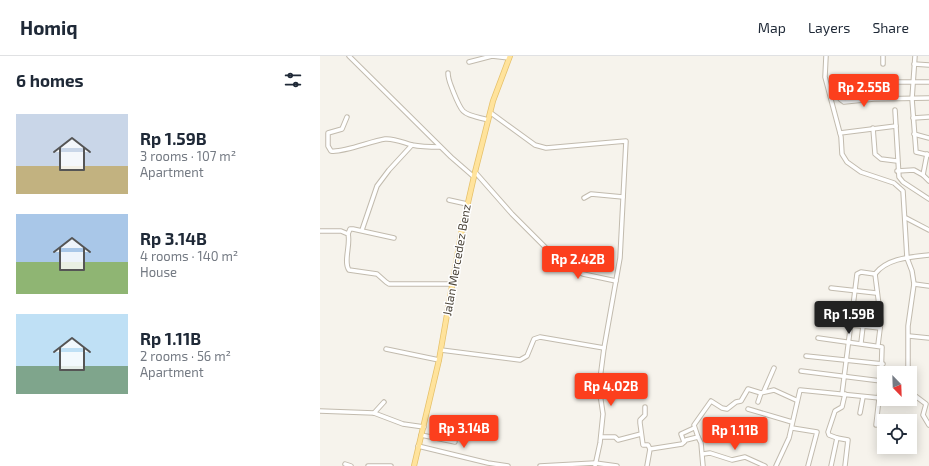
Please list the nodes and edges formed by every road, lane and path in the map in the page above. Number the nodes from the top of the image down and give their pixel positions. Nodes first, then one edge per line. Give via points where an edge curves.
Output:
1 (349, 56) edge
2 (826, 56) edge
3 (883, 56) edge
4 (915, 56) edge
5 (509, 57) edge
6 (469, 62) dead end
7 (883, 64) dead end
8 (914, 64) junction
9 (929, 65) edge
10 (448, 73) dead end
11 (913, 82) junction
12 (929, 82) edge
13 (929, 98) edge
14 (912, 99) junction
15 (895, 110) dead end
16 (490, 113) junction
17 (348, 117) dead end
18 (913, 118) junction
19 (929, 119) edge
20 (488, 120) junction
21 (896, 126) junction
22 (873, 128) junction
23 (840, 133) junction
24 (914, 134) junction
25 (929, 138) edge
26 (412, 145) junction
27 (440, 147) junction
28 (928, 155) edge
29 (897, 161) junction
30 (897, 171) junction
31 (474, 174) junction
32 (923, 175) junction
33 (929, 181) edge
34 (584, 198) dead end
35 (623, 198) junction
36 (929, 199) edge
37 (449, 200) dead end
38 (467, 204) junction
39 (906, 218) junction
40 (362, 230) junction
41 (929, 230) edge
42 (320, 231) edge
43 (348, 234) junction
44 (394, 238) dead end
45 (929, 255) edge
46 (907, 258) junction
47 (875, 274) junction
48 (616, 281) junction
49 (452, 284) junction
50 (914, 284) junction
51 (929, 286) edge
52 (831, 288) dead end
53 (855, 291) junction
54 (876, 293) junction
55 (833, 305) dead end
56 (853, 308) junction
57 (878, 311) junction
58 (832, 323) dead end
59 (851, 325) junction
60 (863, 326) junction
61 (880, 328) junction
62 (909, 336) junction
63 (818, 338) dead end
64 (929, 338) edge
65 (848, 342) junction
66 (861, 343) junction
67 (878, 345) junction
68 (604, 348) junction
69 (386, 349) dead end
70 (441, 350) junction
71 (806, 356) dead end
72 (847, 359) junction
73 (439, 360) junction
74 (883, 364) joint
75 (908, 366) edge
76 (774, 368) dead end
77 (801, 371) dead end
78 (844, 376) junction
79 (877, 380) edge
80 (762, 392) junction
81 (844, 394) junction
82 (863, 397) junction
83 (917, 397) edge
84 (877, 398) edge
85 (796, 400) junction
86 (384, 402) dead end
87 (758, 402) dead end
88 (928, 404) edge
89 (879, 406) edge
90 (645, 407) dead end
91 (748, 409) dead end
92 (320, 411) edge
93 (374, 413) junction
94 (860, 413) dead end
95 (792, 422) junction
96 (929, 424) edge
97 (876, 425) dead end
98 (424, 427) junction
99 (694, 428) junction
100 (792, 428) junction
101 (641, 434) junction
102 (421, 435) junction
103 (601, 437) junction
104 (698, 437) junction
105 (837, 438) junction
106 (455, 442) dead end
107 (684, 442) junction
108 (418, 446) junction
109 (650, 449) junction
110 (702, 454) junction
111 (732, 460) junction
112 (345, 464) dead end
113 (573, 465) edge
114 (595, 465) edge
115 (350, 466) edge
116 (368, 466) edge
117 (391, 466) edge
118 (414, 466) edge
119 (508, 466) edge
120 (540, 466) edge
121 (617, 466) edge
122 (647, 466) edge
123 (703, 466) edge
124 (730, 466) edge
125 (765, 466) edge
126 (776, 466) edge
127 (808, 466) edge
128 (831, 466) edge
129 (845, 466) edge

1 - 27 street
2 - 23 street via 825,77
3 - 7 street
4 - 8 street
5 - 6 street via 492,56
5 - 16 main road, Jalan Mercedez Benz
8 - 9 street
8 - 11 street
10 - 20 street via 460,110
11 - 12 street
11 - 14 street
11 - 14 street via 858,83 840,85 839,88 840,99 844,102
13 - 14 street
14 - 18 street
15 - 21 street
16 - 20 main road, Jalan Mercedez Benz
16 - 35 street via 535,145 546,148 626,141
17 - 26 street via 342,128 328,133 328,146 331,151 387,139
18 - 19 street
18 - 24 street
20 - 31 main road, Jalan Mercedez Benz
21 - 22 street
21 - 29 street
22 - 23 street
22 - 29 street via 875,154 881,159
23 - 39 street via 841,152 847,162 861,172 894,183 901,188
24 - 25 street
24 - 28 street via 916,152
26 - 27 street
26 - 40 street via 377,186
27 - 31 street
28 - 32 street
29 - 30 street
30 - 32 street via 914,170
30 - 36 street via 903,182
31 - 38 main road, Jalan Mercedez Benz
31 - 48 street via 552,254 568,267 583,274
32 - 33 street
34 - 35 street via 591,194
35 - 48 street via 620,258
37 - 38 street
38 - 49 main road, Jalan Mercedez Benz
39 - 41 street
39 - 46 street
40 - 43 street via 350,229
40 - 44 street
42 - 43 street via 341,231
43 - 49 street via 350,270 377,274 388,283
45 - 46 street
46 - 47 street via 888,263
46 - 50 street
47 - 53 street via 857,273
47 - 54 street
48 - 68 street
49 - 70 main road, Jalan Mercedez Benz
50 - 51 street
50 - 62 street via 909,315
52 - 53 street
53 - 54 street
53 - 56 street
54 - 57 street
55 - 56 street
56 - 57 street
56 - 59 street
57 - 61 street
58 - 59 street
59 - 60 street
59 - 65 street
60 - 61 street
60 - 66 street
61 - 67 street
62 - 64 street
62 - 75 street
63 - 65 street
65 - 66 street
65 - 72 street
66 - 67 street
67 - 74 street via 883,348
68 - 70 street via 540,337 534,339 527,356 520,360
68 - 103 street via 599,387 604,408
69 - 73 street
70 - 73 main road, Jalan Mercedez Benz
71 - 72 street
72 - 74 street
72 - 78 street
73 - 98 main road, Jalan Mercedez Benz
76 - 80 street
77 - 78 street
78 - 79 street
78 - 81 street
80 - 85 street via 774,390
80 - 87 street
80 - 99 street via 748,389 742,401 736,402 728,409 711,401
81 - 82 street
81 - 85 street via 802,389
81 - 105 street via 842,406 835,411 828,432
82 - 84 street
82 - 94 street
83 - 88 street
85 - 95 street
86 - 93 street
88 - 96 street via 923,415
89 - 97 street
90 - 101 street via 646,415 640,421
91 - 95 street
92 - 93 street
93 - 98 street via 403,424
95 - 100 street
98 - 102 main road, Jalan Mercedez Benz
99 - 104 street
99 - 107 street via 681,433
100 - 126 street
100 - 127 street via 817,433
101 - 103 street via 618,440 616,437
101 - 109 street via 643,446 649,446
102 - 106 street
102 - 108 main road, Jalan Mercedez Benz
103 - 114 street
104 - 107 street
104 - 110 street
105 - 128 street
105 - 129 street via 848,440
107 - 109 street
108 - 118 main road, Jalan Mercedez Benz
108 - 119 street
109 - 122 street
110 - 111 street via 710,453
110 - 123 street
111 - 124 street
111 - 125 street via 744,457
112 - 115 street
113 - 114 street
113 - 120 street
114 - 121 street
116 - 117 street

